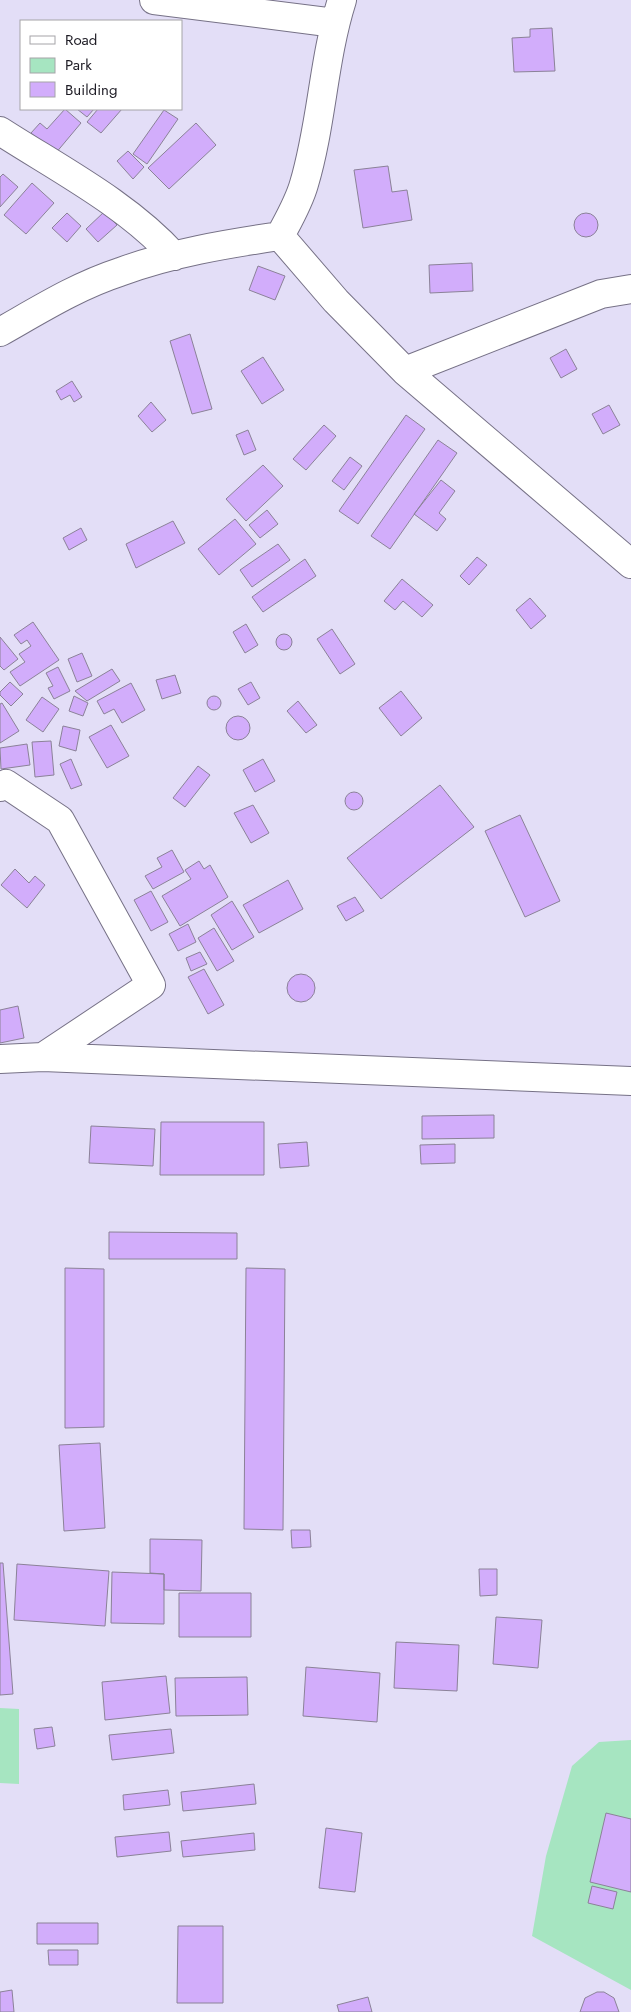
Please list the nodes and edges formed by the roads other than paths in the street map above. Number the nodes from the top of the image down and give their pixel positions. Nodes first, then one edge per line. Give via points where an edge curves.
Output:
1 (154, 0) edge
2 (338, 11) edge
3 (0, 130) edge
4 (280, 236) junction
5 (174, 256) junction
6 (631, 290) edge
7 (0, 332) edge
8 (404, 371) junction
9 (631, 564) edge
10 (0, 787) edge
11 (43, 1056) junction
12 (0, 1059) edge
13 (631, 1081) edge

1 - 2 street
2 - 4 street via 304,187
3 - 5 street via 114,205 157,238
4 - 5 street
4 - 8 street via 336,301
5 - 7 street via 82,287
6 - 8 street via 601,294
8 - 9 street
10 - 11 street via 6,784 60,820 151,985
11 - 12 street
11 - 13 street

